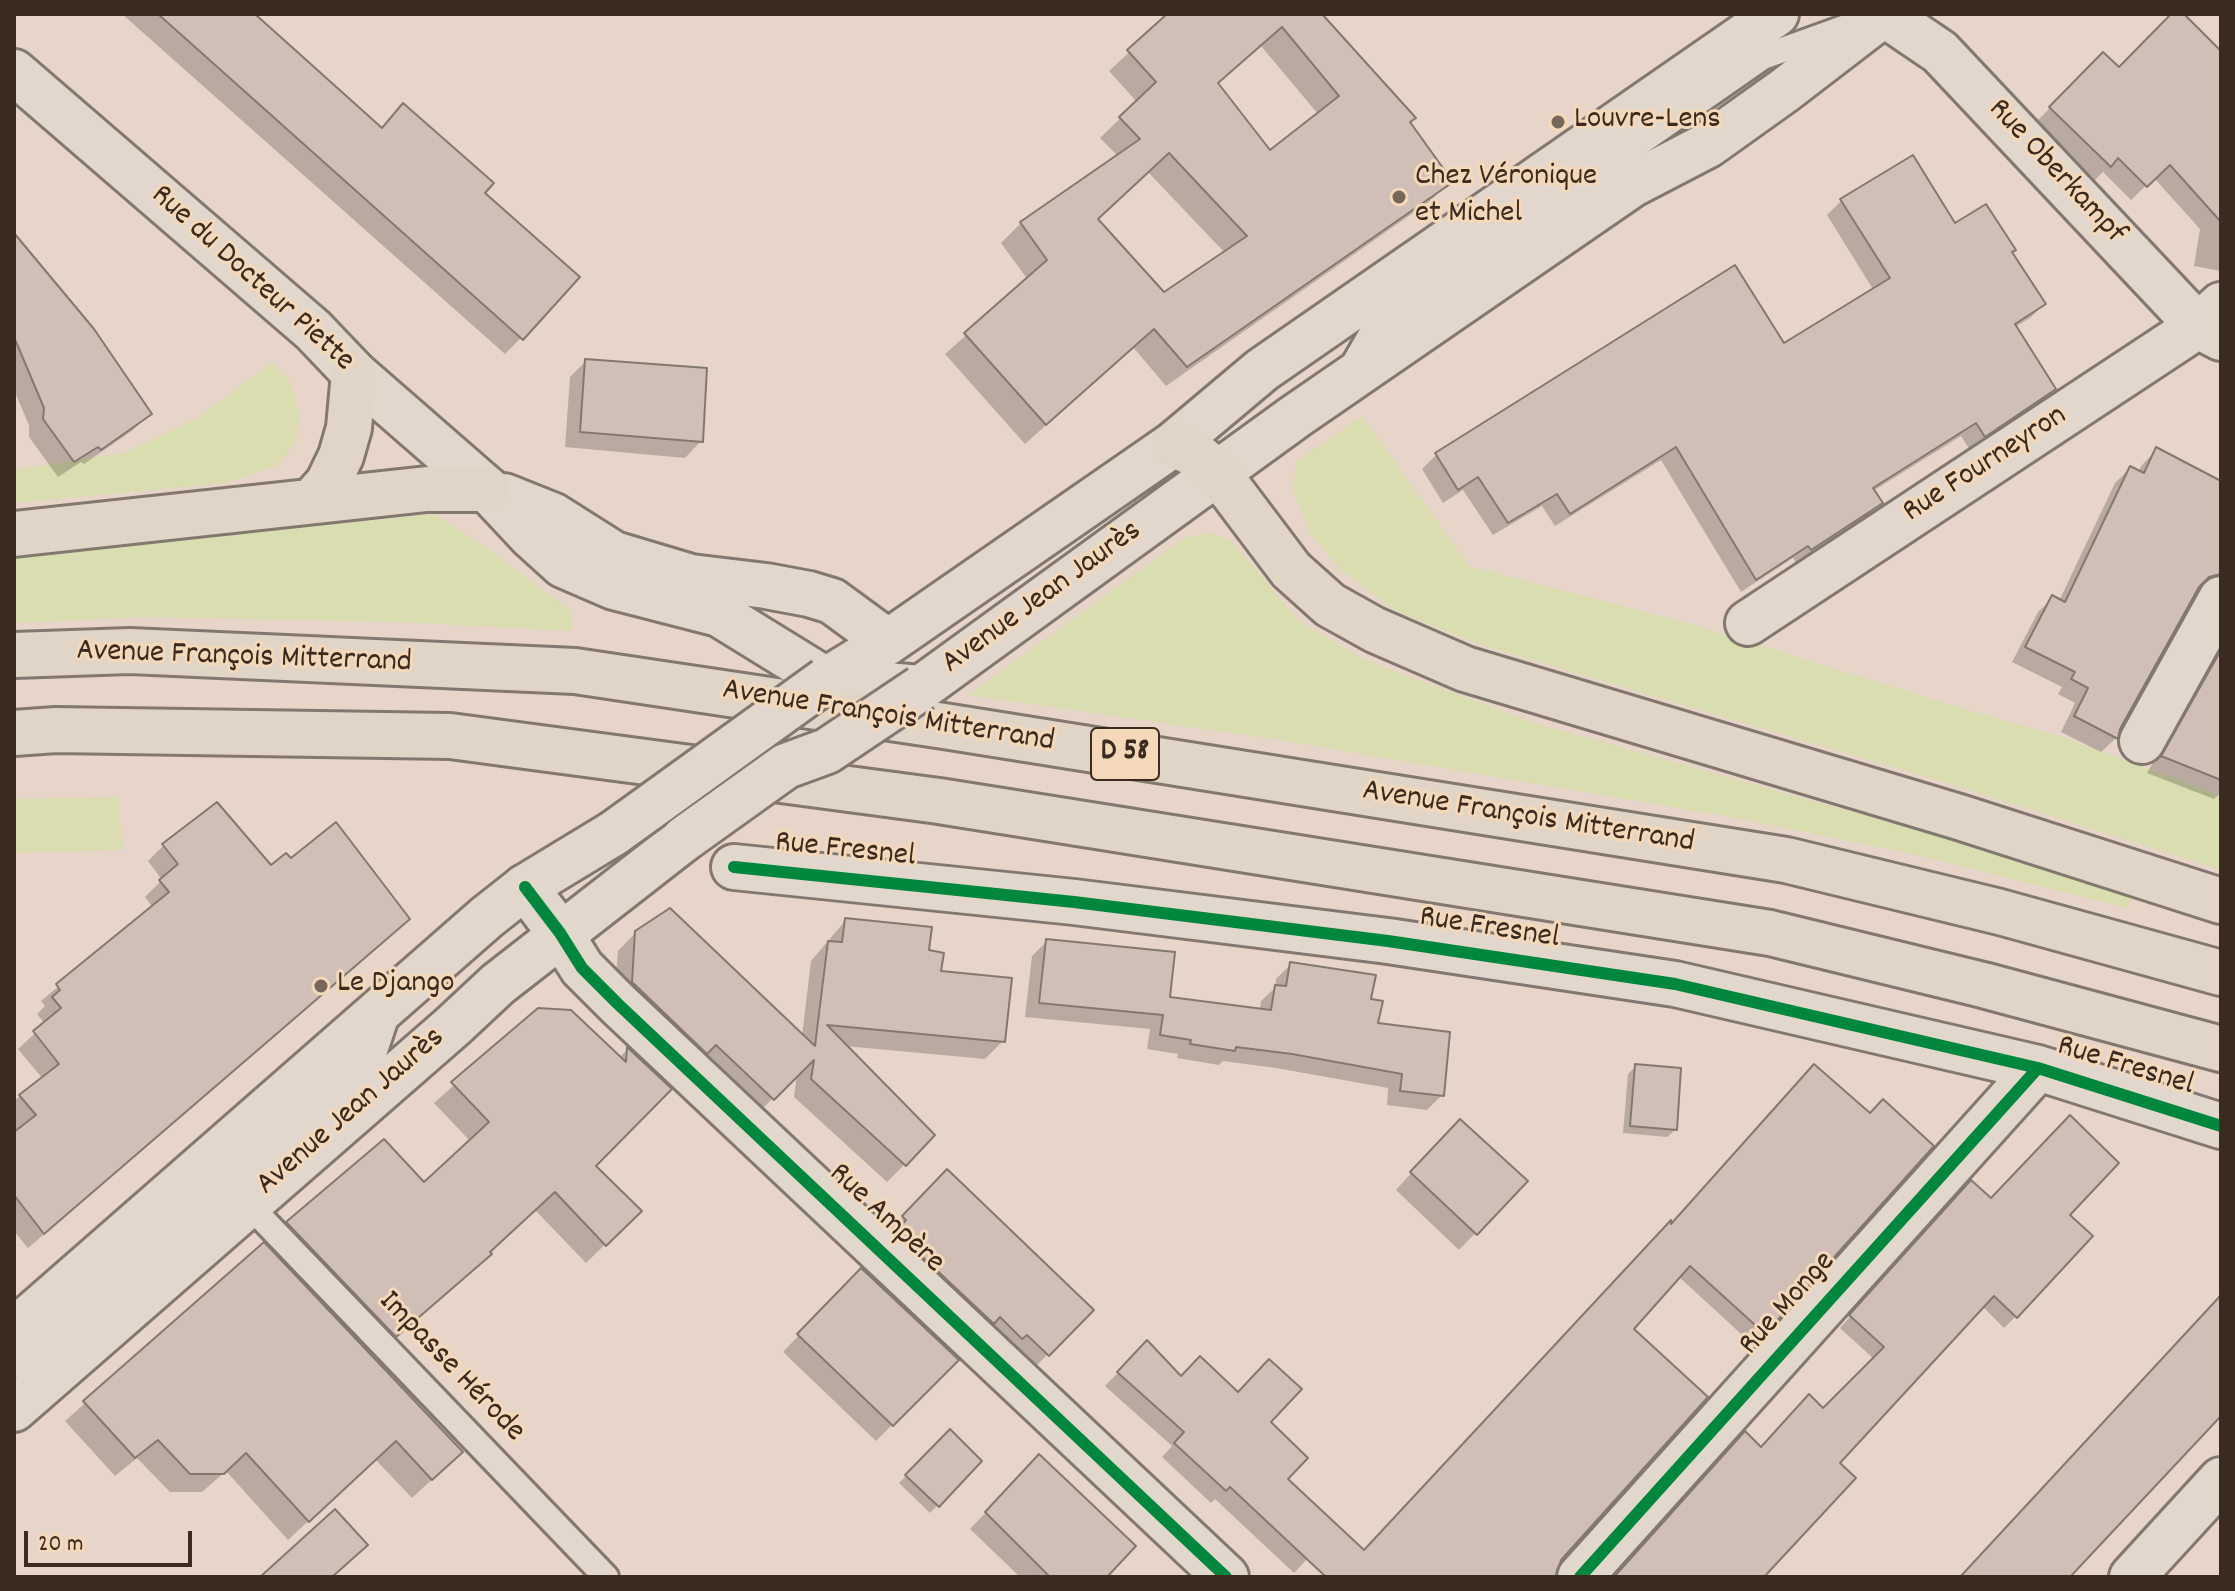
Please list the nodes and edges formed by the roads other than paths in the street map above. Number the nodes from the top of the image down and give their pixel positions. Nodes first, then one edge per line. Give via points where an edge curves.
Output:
1 (1776, 14) edge
2 (1884, 14) edge
3 (14, 72) edge
4 (2213, 323) edge
5 (354, 373) junction
6 (1174, 444) junction
7 (1217, 472) junction
8 (487, 489) junction
9 (312, 501) junction
10 (14, 534) edge
11 (2221, 599) edge
12 (1748, 623) dead end
13 (888, 642) junction
14 (14, 655) edge
15 (826, 680) junction
16 (901, 686) junction
17 (14, 733) edge
18 (2142, 741) dead end
19 (734, 867) dead end
20 (525, 887) junction
21 (2221, 901) edge
22 (560, 933) junction
23 (2221, 973) edge
24 (390, 1005) junction
25 (2221, 1049) edge
26 (2038, 1068) junction
27 (2221, 1126) edge
28 (248, 1204) junction
29 (14, 1331) edge
30 (14, 1366) edge
31 (14, 1409) edge
32 (2221, 1480) edge
33 (606, 1577) edge
34 (1226, 1577) edge
35 (1580, 1577) edge
36 (2132, 1577) edge

1 - 6 main road, Avenue Jean Jaurès via 1262,370
2 - 4 main road, Rue Oberkampf via 1940,52
2 - 7 main road, Avenue Jean Jaurès via 1708,145 1633,184
3 - 5 main road, Rue du Docteur Piette via 313,330
4 - 12 main road, Rue Fourneyron
5 - 8 main road, Rue du Docteur Piette
5 - 9 highway via 341,456
6 - 7 highway
6 - 13 main road, Avenue Jean Jaurès
7 - 16 main road, Avenue Jean Jaurès
7 - 21 highway via 1291,570 1330,605 1465,669
8 - 9 highway via 427,489
8 - 13 main road, Rue du Docteur Piette via 554,516 614,554 691,577 832,601
8 - 15 main road, Rue du Docteur Piette via 563,565 614,587 719,614
9 - 10 highway
11 - 18 main road
13 - 15 main road, Avenue Jean Jaurès
13 - 16 main road
14 - 23 highway, Avenue François Mitterrand / D 58 via 130,651 591,673 1786,860
15 - 16 main road
15 - 20 main road, Avenue Jean Jaurès, bridge via 614,833
16 - 22 main road, Avenue Jean Jaurès, bridge via 827,751 786,766
17 - 25 highway, D 58 via 450,736 939,801 1770,933
19 - 26 main road, Rue Fresnel via 1372,939 1675,984
20 - 22 main road, Rue Ampère
20 - 24 main road, Avenue Jean Jaurès
22 - 28 main road, Avenue Jean Jaurès
22 - 34 main road, Rue Ampère via 582,968 618,1004
24 - 29 main road, Avenue Jean Jaurès
24 - 30 lane via 375,1051
26 - 27 main road, Rue Fresnel
26 - 35 main road, Rue Monge
28 - 31 main road, Avenue Jean Jaurès
28 - 33 lane, Impasse Hérode
32 - 36 main road

